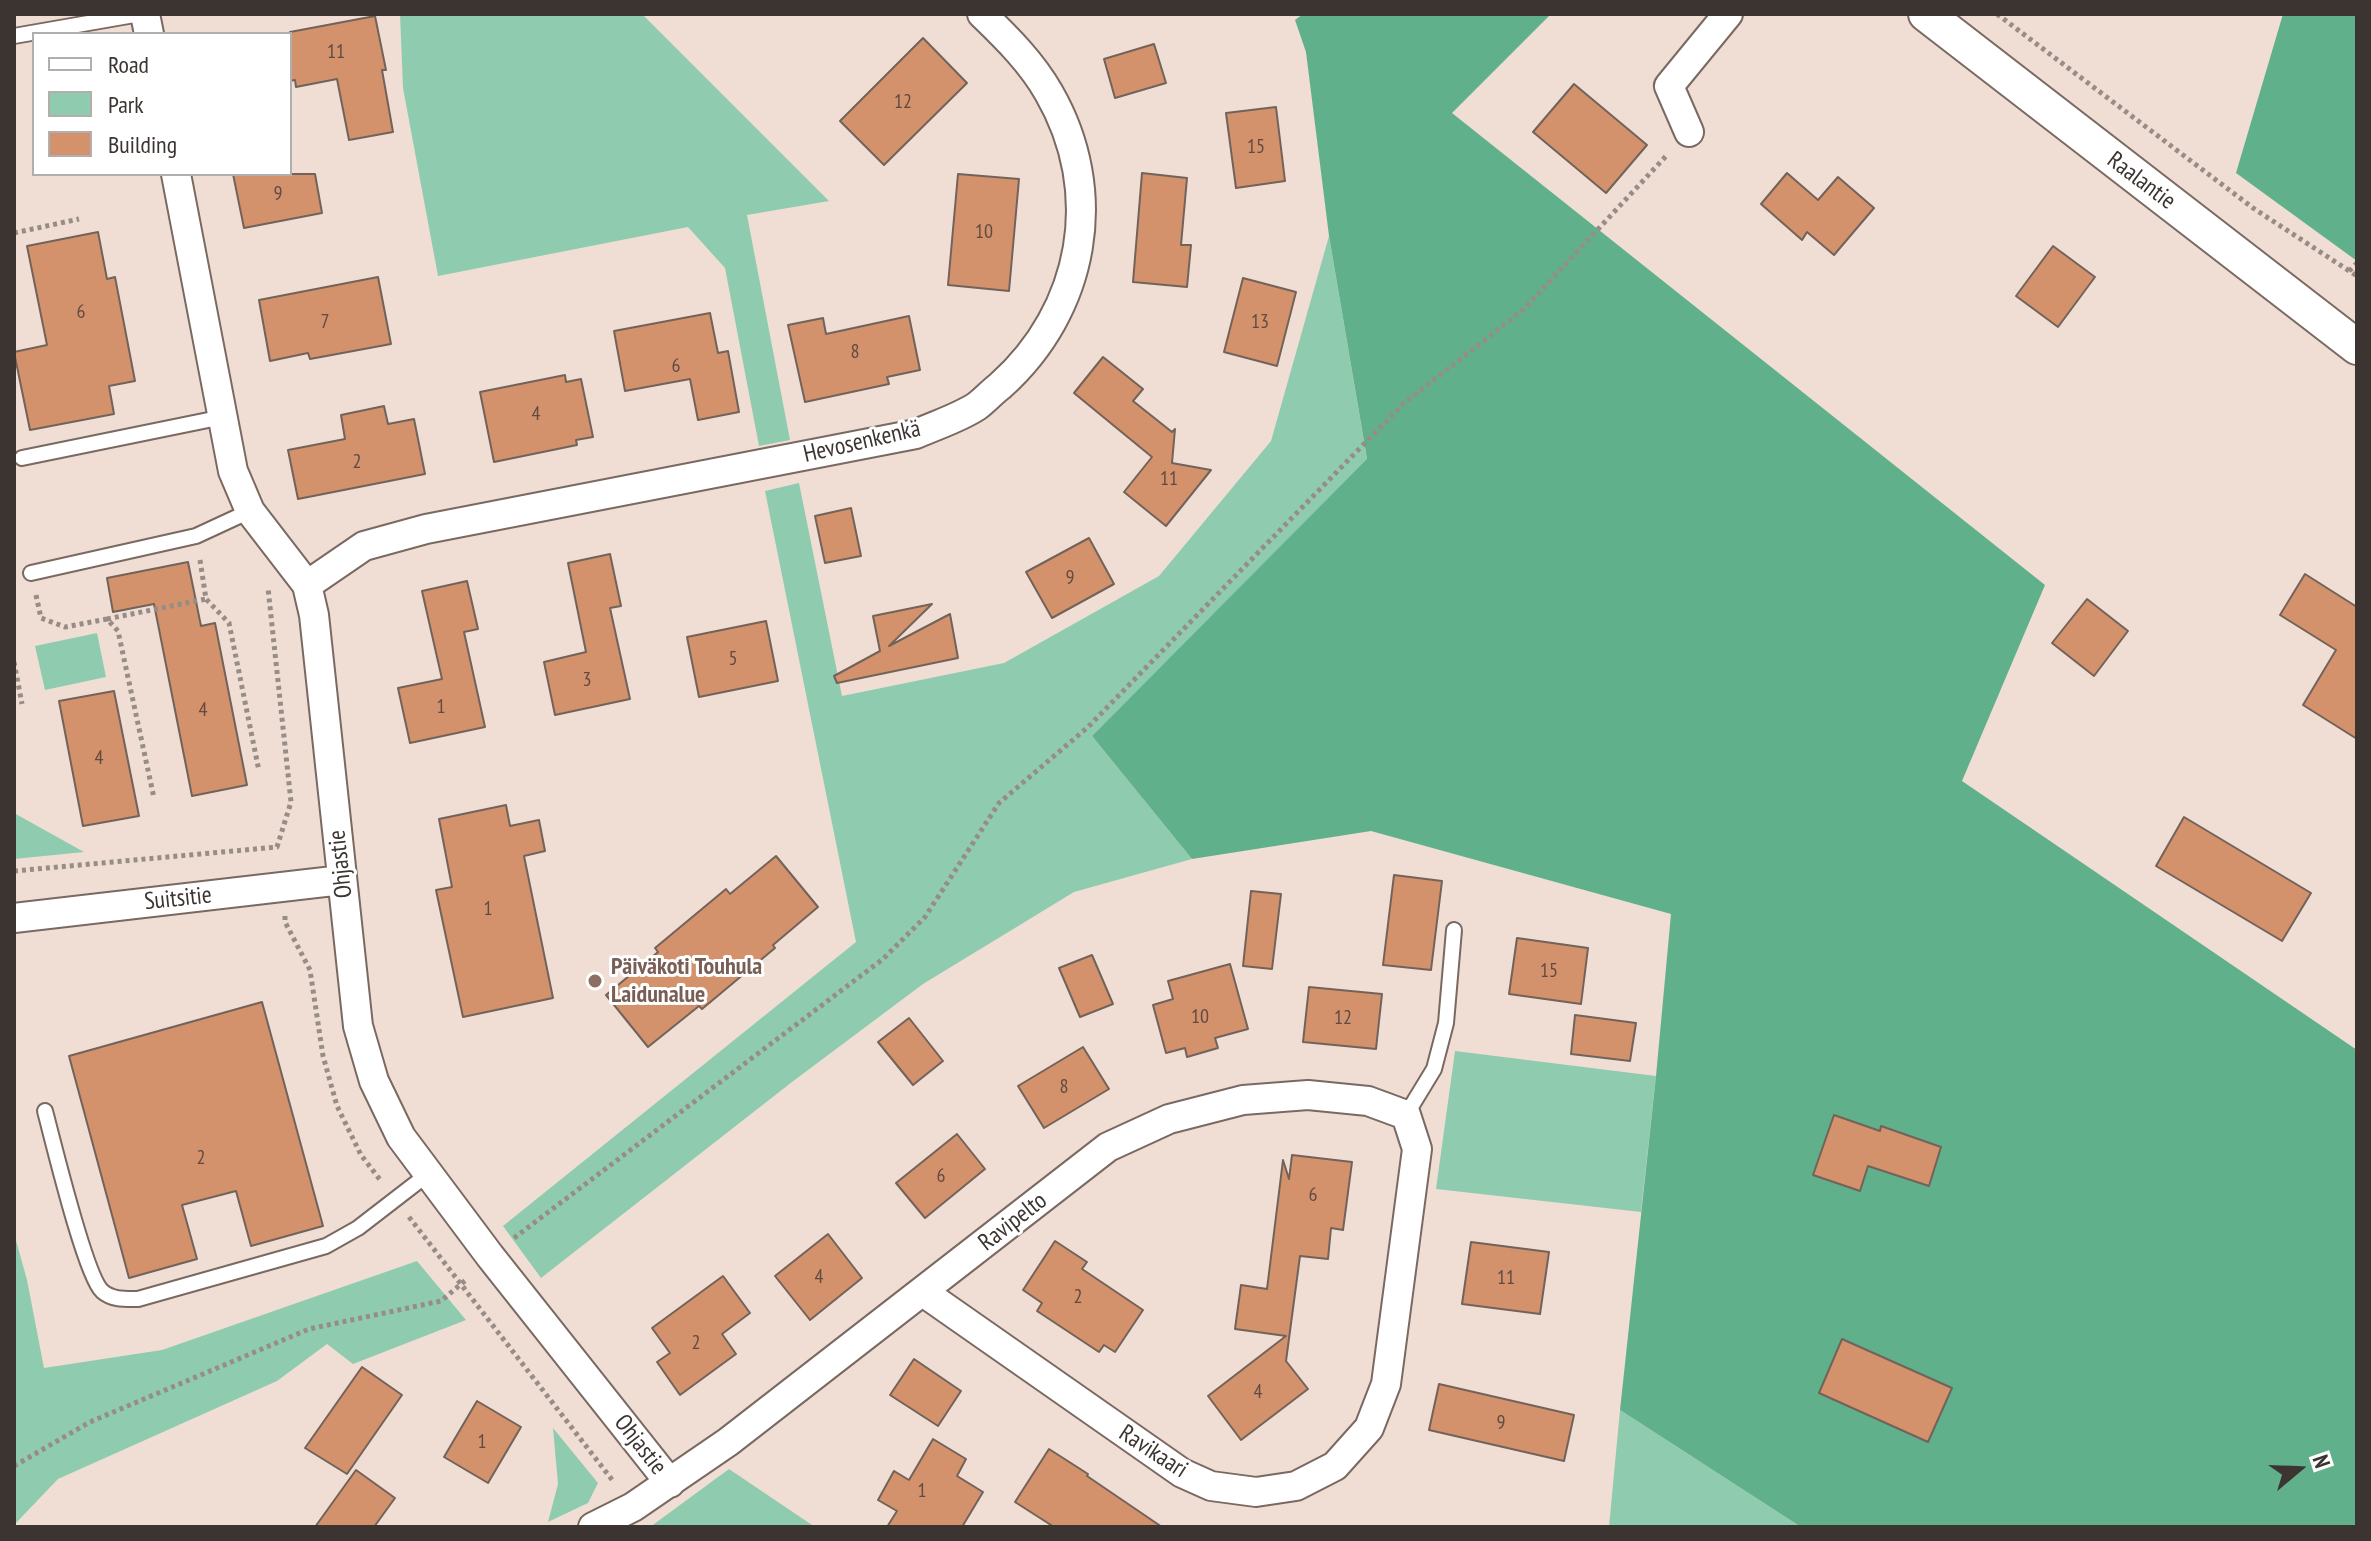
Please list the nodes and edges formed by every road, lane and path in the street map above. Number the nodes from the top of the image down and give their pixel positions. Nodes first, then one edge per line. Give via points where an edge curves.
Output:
1 (142, 14) edge
2 (982, 14) edge
3 (1728, 14) edge
4 (1926, 14) edge
5 (1997, 14) edge
6 (37, 32) edge
7 (1689, 132) joint
8 (176, 176) edge
9 (79, 219) dead end
10 (14, 233) edge
11 (2357, 263) edge
12 (2349, 271) junction
13 (2357, 276) edge
14 (2357, 347) edge
15 (223, 417) junction
16 (22, 458) dead end
17 (250, 511) junction
18 (196, 536) junction
19 (31, 573) joint
20 (268, 583) dead end
21 (307, 585) junction
22 (206, 599) junction
23 (107, 619) junction
24 (14, 662) edge
25 (22, 704) dead end
26 (259, 771) dead end
27 (154, 798) dead end
28 (14, 871) edge
29 (342, 880) junction
30 (14, 918) edge
31 (1454, 930) dead end
32 (45, 1111) dead end
33 (1406, 1115) junction
34 (428, 1174) junction
35 (490, 1256) junction
36 (923, 1292) junction
37 (14, 1466) edge
38 (670, 1483) junction
39 (593, 1527) edge

1 - 6 lane
2 - 21 street, Hevosenkenkä via 1021,53 1049,92 1071,140 1081,189 1080,233 1070,281 1053,324 1021,367 977,406 916,434 426,529 364,546
3 - 7 street via 1669,86
4 - 14 street, Raalantie
5 - 12 path via 2253,208
7 - 35 path via 1523,310 1403,404 1088,727 999,803 925,917 883,959
8 - 15 street, Ohjastie
9 - 10 path
11 - 12 path
12 - 13 path
15 - 16 lane
15 - 17 street, Ohjastie via 233,471
17 - 18 lane
17 - 21 street, Ohjastie
18 - 19 lane
18 - 22 path
19 - 23 path via 41,618 65,627
20 - 28 path via 291,802 277,847
21 - 29 street, Ohjastie
22 - 23 path
22 - 26 path via 229,623
23 - 27 path via 118,631
24 - 25 path
29 - 30 street, Suitsitie
29 - 34 street, Ohjastie via 358,1026 374,1081 401,1137
31 - 33 lane via 1446,1023 1434,1069
32 - 34 lane via 88,1265 101,1290 117,1299 138,1299 326,1246
33 - 36 street, Ravipelto via 1368,1101 1308,1095 1243,1100 1169,1119 1108,1147
33 - 36 street, Ravikaari via 1417,1149 1386,1384 1369,1428 1335,1466 1296,1486 1256,1492 1211,1486 1182,1473
34 - 35 street, Ohjastie
35 - 37 path via 441,1301 309,1329 90,1422
35 - 38 street, Ohjastie
36 - 38 street, Ravipelto
38 - 39 street, Ravipelto

